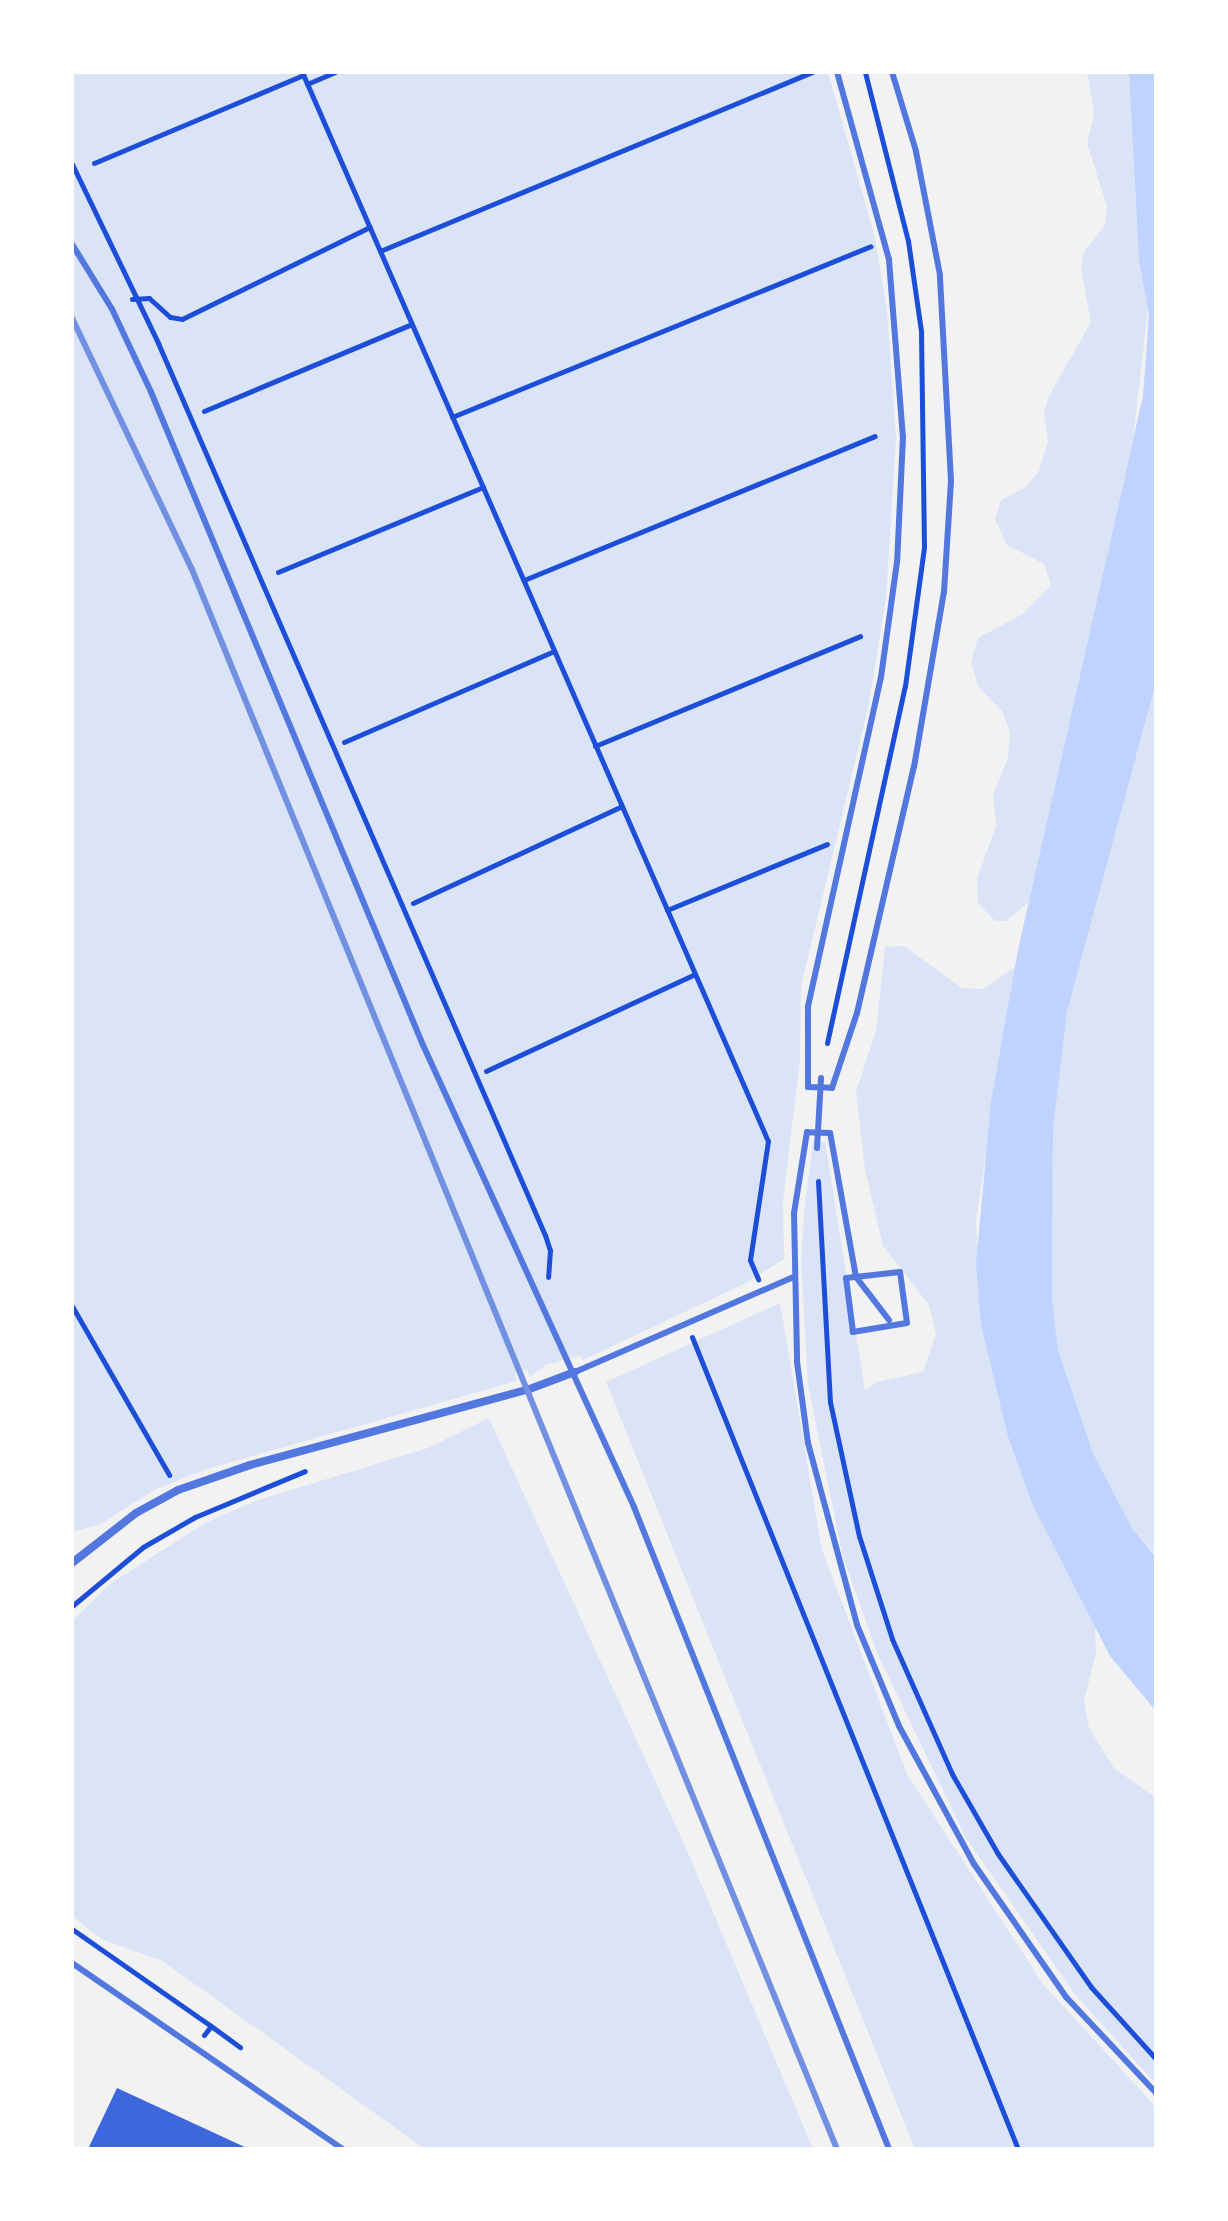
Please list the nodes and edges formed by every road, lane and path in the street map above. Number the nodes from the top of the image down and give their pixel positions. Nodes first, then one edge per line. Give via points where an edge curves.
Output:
1 (335, 72) edge
2 (812, 72) edge
3 (837, 72) edge
4 (892, 72) edge
5 (302, 73) edge
6 (307, 84) junction
7 (94, 163) dead end
8 (72, 164) edge
9 (370, 227) junction
10 (72, 244) edge
11 (870, 246) dead end
12 (380, 251) junction
13 (134, 298) junction
14 (112, 309) junction
15 (412, 324) junction
16 (204, 411) dead end
17 (452, 417) junction
18 (875, 436) dead end
19 (919, 436) dead end
20 (932, 437) dead end
21 (483, 487) junction
22 (278, 572) dead end
23 (524, 580) junction
24 (860, 636) dead end
25 (554, 651) junction
26 (344, 742) dead end
27 (595, 746) junction
28 (622, 806) junction
29 (827, 844) dead end
30 (413, 903) dead end
31 (667, 910) junction
32 (695, 974) junction
33 (486, 1071) dead end
34 (821, 1078) dead end
35 (820, 1087) junction
36 (818, 1133) junction
37 (817, 1148) joint
38 (750, 1260) dead end
39 (550, 1271) dead end
40 (794, 1277) junction
41 (856, 1277) junction
42 (72, 1306) edge
43 (889, 1320) dead end
44 (687, 1323) junction
45 (575, 1372) junction
46 (322, 1466) dead end
47 (178, 1490) junction
48 (72, 1563) edge
49 (72, 1606) edge
50 (72, 1929) edge
51 (72, 1963) edge
52 (211, 2026) junction
53 (240, 2047) dead end
54 (194, 2049) junction
55 (1156, 2059) edge
56 (1156, 2093) edge
57 (343, 2149) edge
58 (889, 2149) edge
59 (1018, 2149) edge

1 - 6 path
2 - 12 path
3 - 35 lane via 889,260 903,437 897,562 881,677 808,1007 808,1087
4 - 35 lane via 916,151 940,275 951,481 945,576 914,767 857,1013 832,1088
5 - 6 path
5 - 7 path
6 - 9 path
8 - 13 path
9 - 12 path
9 - 13 path via 182,319 170,317 149,298
10 - 14 lane
11 - 17 path
12 - 15 path
13 - 14 path
13 - 39 path via 545,1235
14 - 45 lane via 338,833 423,1045
15 - 16 path
15 - 17 path
17 - 21 path
18 - 23 path
19 - 20 path
21 - 22 path
21 - 23 path
23 - 25 path
24 - 27 path
25 - 26 path
25 - 27 path
27 - 28 path
28 - 30 path
28 - 31 path
29 - 31 path
31 - 32 path
32 - 33 path
32 - 38 path via 768,1141
34 - 35 lane
35 - 36 lane
36 - 37 lane
36 - 40 lane via 807,1132 794,1213
36 - 41 lane via 830,1133
37 - 55 path via 821,1305 830,1402 859,1536 892,1639 952,1774 998,1854 1091,1987
40 - 44 lane
40 - 56 lane via 797,1362 808,1443 857,1625 899,1726 950,1825 1066,1997
41 - 41 lane via 846,1278 853,1332 907,1323 900,1272
41 - 43 lane
42 - 47 path
44 - 45 lane
44 - 59 path
45 - 47 street
45 - 58 lane via 634,1507
46 - 49 path via 195,1517 143,1547
47 - 48 street via 136,1513
50 - 52 path
51 - 54 lane
52 - 53 path
52 - 54 path
54 - 57 lane

